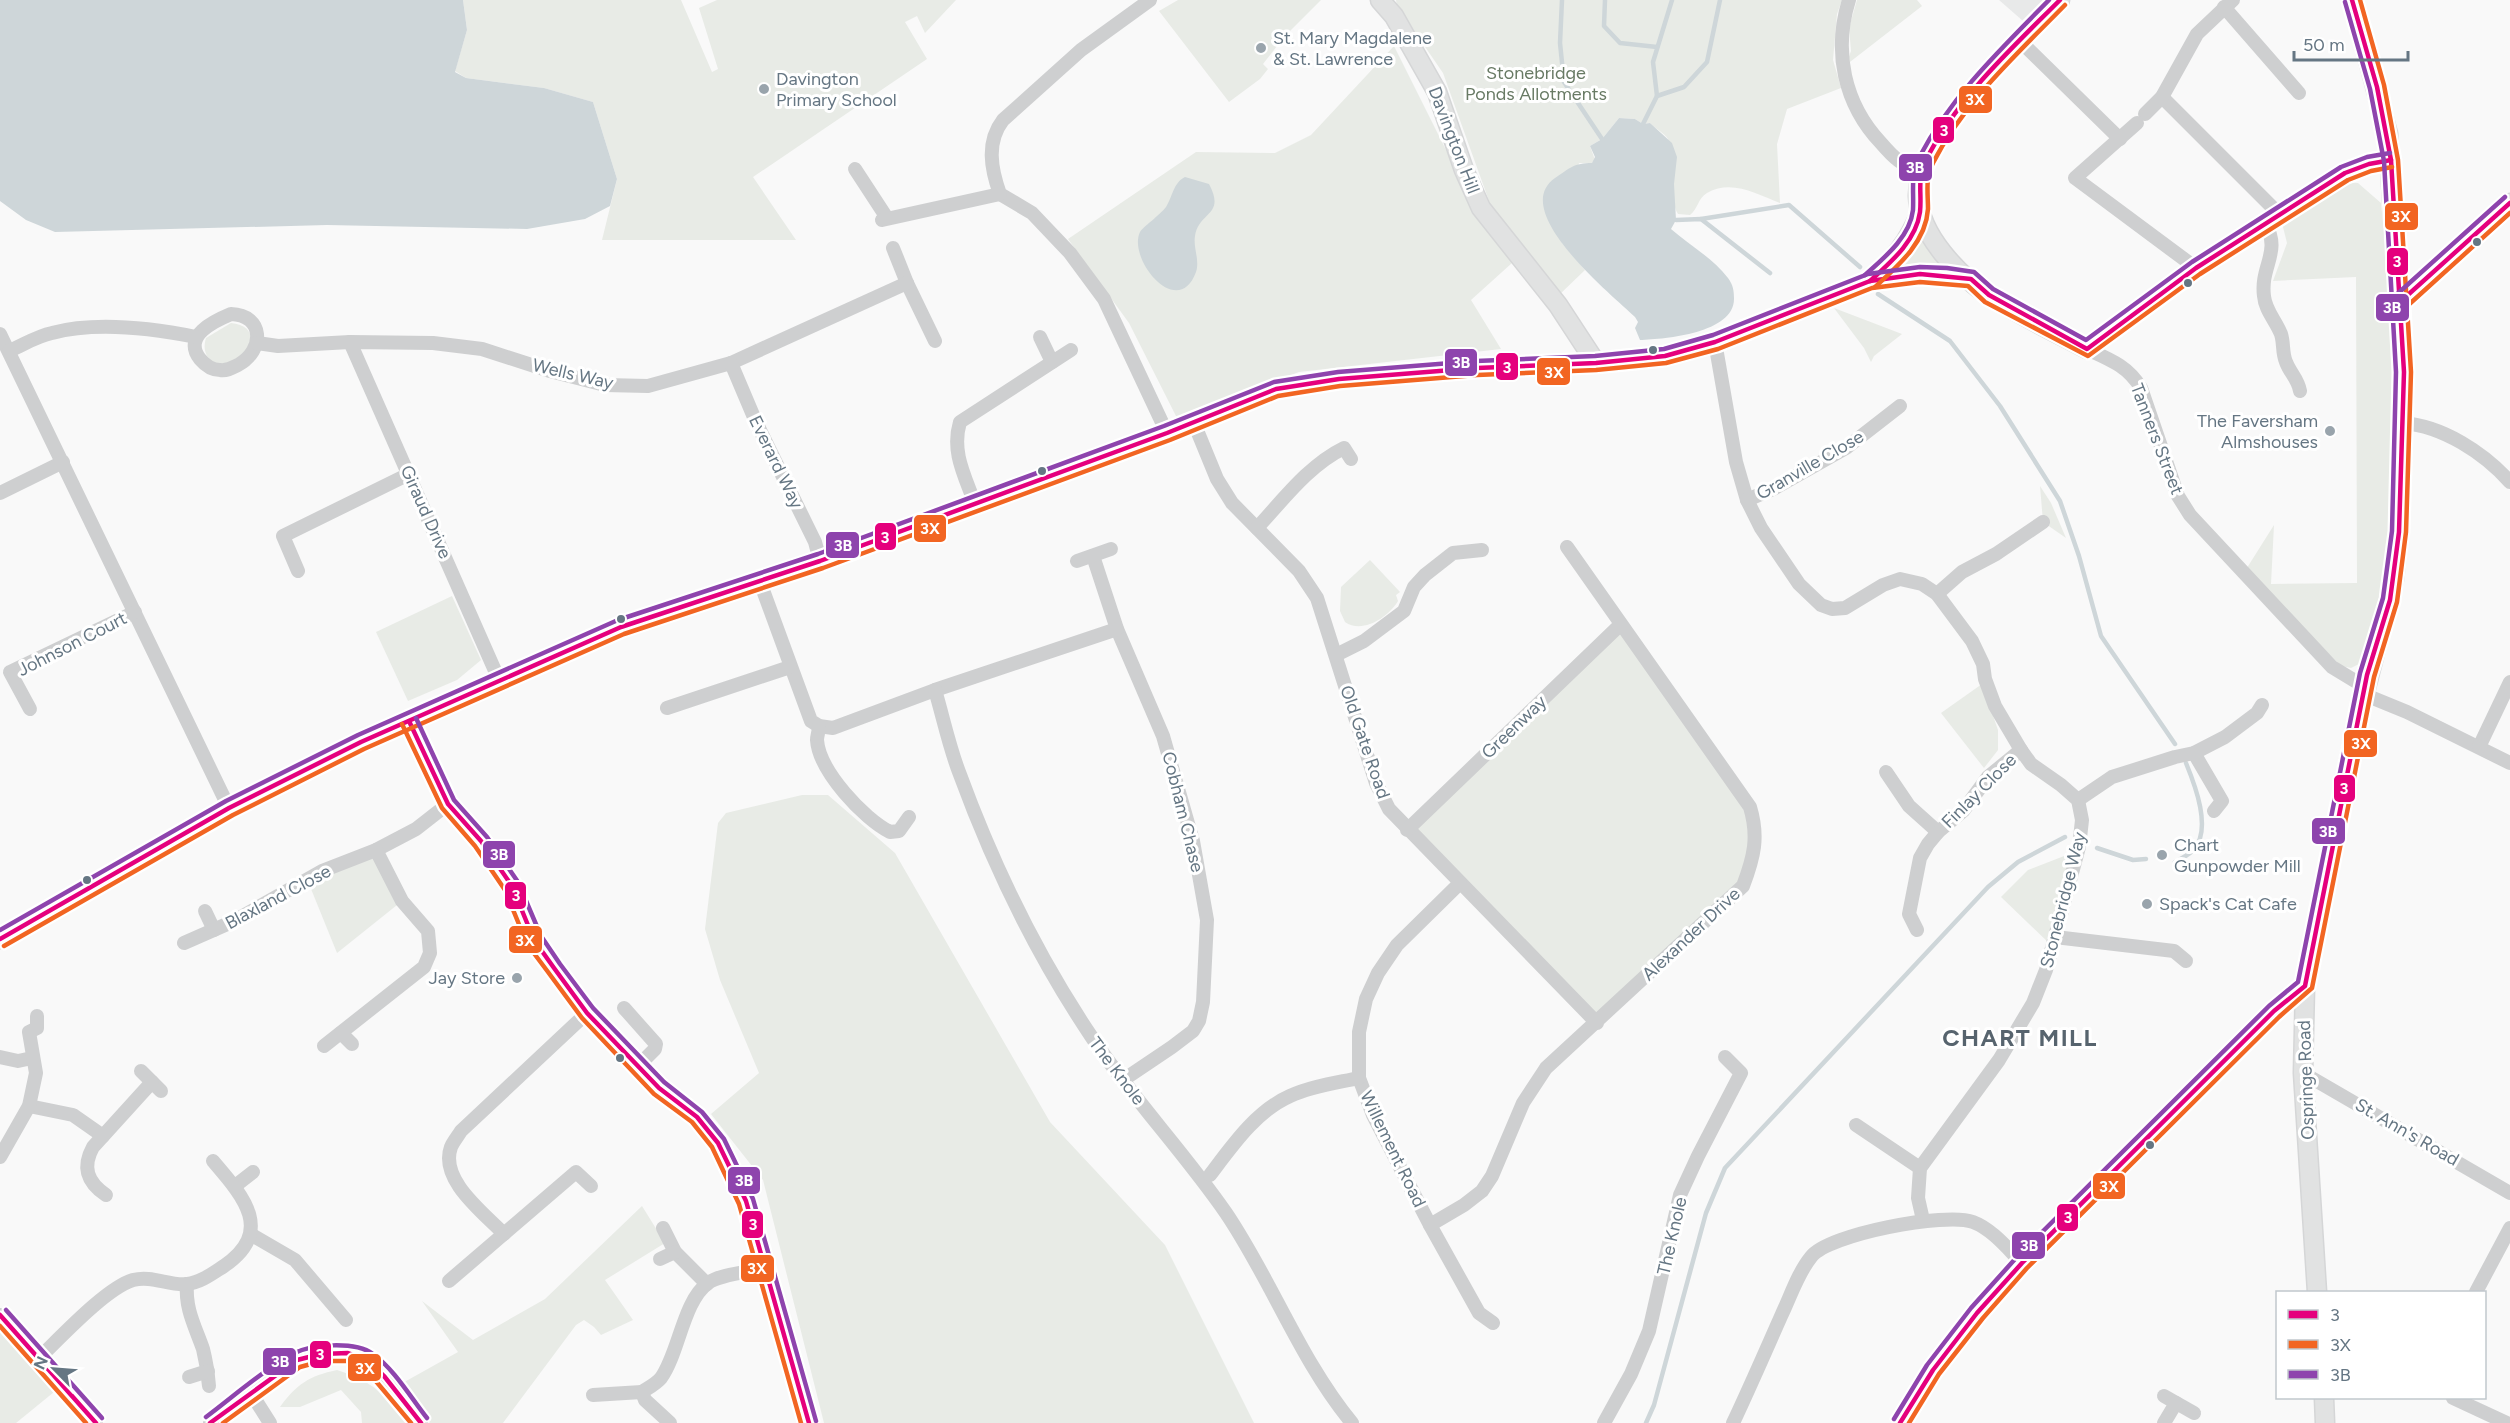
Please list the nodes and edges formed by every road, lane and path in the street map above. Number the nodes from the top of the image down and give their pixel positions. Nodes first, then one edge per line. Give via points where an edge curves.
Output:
1 (1150, 0) edge
2 (1380, 0) edge
3 (1849, 0) edge
4 (2060, 0) edge
5 (2352, 0) edge
6 (2228, 4) edge
7 (2020, 41) junction
8 (2299, 93) dead end
9 (2162, 97) junction
10 (2120, 139) junction
11 (2391, 160) junction
12 (855, 169) dead end
13 (1922, 171) junction
14 (1000, 194) junction
15 (2510, 203) edge
16 (1920, 213) junction
17 (2272, 218) junction
18 (893, 248) dead end
19 (2196, 268) junction
20 (1971, 279) junction
21 (1870, 281) junction
22 (907, 283) junction
23 (2400, 302) junction
24 (0, 334) edge
25 (196, 337) junction
26 (1040, 337) dead end
27 (350, 342) junction
28 (935, 342) dead end
29 (1715, 342) junction
30 (257, 344) junction
31 (2086, 349) junction
32 (1071, 350) dead end
33 (9, 351) junction
34 (1052, 362) junction
35 (731, 363) junction
36 (1596, 363) junction
37 (2300, 391) dead end
38 (1900, 406) dead end
39 (1194, 423) junction
40 (2403, 423) junction
41 (1167, 433) junction
42 (1351, 459) dead end
43 (63, 462) junction
44 (409, 474) junction
45 (2510, 482) edge
46 (0, 493) edge
47 (1747, 500) junction
48 (975, 504) junction
49 (2043, 522) dead end
50 (1257, 528) junction
51 (1567, 547) dead end
52 (1112, 549) dead end
53 (1482, 550) dead end
54 (1092, 556) junction
55 (820, 561) junction
56 (1077, 561) dead end
57 (298, 571) dead end
58 (760, 582) junction
59 (1937, 594) junction
60 (135, 612) junction
61 (1620, 625) junction
62 (1118, 629) junction
63 (1336, 655) junction
64 (790, 667) junction
65 (500, 682) junction
66 (2510, 682) edge
67 (935, 690) junction
68 (2364, 690) junction
69 (2262, 705) dead end
70 (667, 708) dead end
71 (30, 709) dead end
72 (409, 721) junction
73 (819, 726) junction
74 (2479, 747) junction
75 (2021, 750) junction
76 (2194, 753) junction
77 (2510, 763) edge
78 (1886, 772) dead end
79 (2078, 800) junction
80 (448, 804) junction
81 (229, 808) junction
82 (2214, 811) dead end
83 (909, 817) dead end
84 (1407, 830) junction
85 (1938, 832) junction
86 (376, 850) junction
87 (1460, 883) junction
88 (205, 911) dead end
89 (214, 930) junction
90 (1917, 930) dead end
91 (2055, 937) junction
92 (0, 939) edge
93 (184, 943) dead end
94 (2186, 961) dead end
95 (2305, 986) junction
96 (624, 1008) dead end
97 (587, 1013) junction
98 (37, 1016) dead end
99 (1597, 1023) junction
100 (340, 1032) junction
101 (352, 1044) dead end
102 (324, 1046) dead end
103 (0, 1057) edge
104 (1725, 1057) dead end
105 (32, 1058) junction
106 (638, 1066) junction
107 (141, 1071) dead end
108 (2303, 1073) junction
109 (1359, 1078) junction
110 (1123, 1080) junction
111 (29, 1106) junction
112 (1856, 1125) dead end
113 (103, 1136) junction
114 (0, 1156) edge
115 (213, 1161) dead end
116 (1920, 1168) junction
117 (253, 1172) dead end
118 (1210, 1175) dead end
119 (235, 1186) junction
120 (591, 1186) dead end
121 (2510, 1193) edge
122 (106, 1195) dead end
123 (1923, 1220) junction
124 (1430, 1225) junction
125 (663, 1228) dead end
126 (2510, 1228) edge
127 (504, 1234) junction
128 (252, 1235) junction
129 (675, 1252) junction
130 (660, 1259) dead end
131 (2022, 1263) junction
132 (766, 1268) junction
133 (449, 1281) dead end
134 (187, 1284) junction
135 (707, 1284) junction
136 (2317, 1291) edge
137 (2477, 1291) edge
138 (0, 1315) edge
139 (346, 1320) dead end
140 (1493, 1323) dead end
141 (38, 1359) junction
142 (208, 1371) junction
143 (189, 1377) dead end
144 (209, 1386) dead end
145 (642, 1392) junction
146 (251, 1393) junction
147 (593, 1395) dead end
148 (2324, 1399) edge
149 (2455, 1399) edge
150 (2194, 1413) dead end
151 (96, 1423) edge
152 (210, 1423) edge
153 (270, 1423) edge
154 (421, 1423) edge
155 (670, 1423) edge
156 (809, 1423) edge
157 (1353, 1423) edge
158 (1604, 1423) edge
159 (1733, 1423) edge
160 (1900, 1423) edge
161 (2164, 1423) edge
162 (2325, 1423) edge
163 (2507, 1423) edge

1 - 14 street via 1081,50 996,129 990,159
2 - 36 street, Davington Hill via 1394,16 1437,92 1481,208 1558,305
3 - 13 street via 1842,29 1842,66 1853,105 1891,154 1906,168
4 - 7 street
5 - 11 street, Ospringe Road via 2377,87
6 - 8 street
6 - 9 street via 2197,34
7 - 10 street
7 - 13 street via 1939,137
9 - 10 street
9 - 17 street
10 - 19 street via 2075,178
11 - 17 street via 2350,170
11 - 23 street, Ospringe Road
12 - 14 street via 884,219
13 - 16 street
14 - 41 street via 1032,213 1070,253 1104,299
15 - 23 street
16 - 20 street, Tanners Street via 1938,249
16 - 21 street via 1900,252
17 - 19 street
17 - 37 street via 2273,247 2264,279 2264,299 2282,336 2286,363
18 - 22 street
19 - 31 street
20 - 21 street via 1920,274
20 - 31 street, Tanners Street via 1989,295
21 - 29 street
22 - 28 street
22 - 35 street, Wells Way
23 - 40 street, Ospringe Road
24 - 33 street
25 - 30 street via 222,318 239,314 253,325
25 - 30 street via 195,347 202,361 223,371 247,360
25 - 33 street via 165,331 78,327 49,333
26 - 34 street
27 - 30 street, Wells Way
27 - 35 street, Wells Way via 433,343 482,349 604,385 648,386
27 - 44 street, Giraud Drive
29 - 36 street via 1665,356
29 - 47 street via 1736,462
31 - 68 street, Tanners Street via 2118,363 2134,376 2178,496 2200,528 2332,667
32 - 34 street
33 - 43 street
34 - 48 street via 960,422 955,438 957,457
35 - 55 street, Everard Way via 815,542
36 - 39 street via 1477,368 1307,383 1276,389
38 - 47 street, Granville Close via 1846,448
39 - 41 street
39 - 50 street, Old Gate Road via 1217,479
40 - 45 street via 2423,426 2462,444
40 - 68 street, Ospringe Road via 2397,555 2390,600
41 - 48 street
42 - 50 street via 1344,448 1331,455
43 - 46 street
43 - 60 street
44 - 57 street via 283,536
44 - 65 street, Giraud Drive
47 - 59 street via 1789,570 1821,605 1845,608 1900,579 1922,584
48 - 55 street
49 - 59 street via 1962,572
50 - 63 street, Old Gate Road via 1309,585 1324,615
51 - 61 street, Alexander Drive
52 - 54 street
53 - 63 street via 1453,553 1414,587 1404,611 1364,641
54 - 56 street
54 - 62 street, Cobham Chase
55 - 58 street
58 - 64 street
58 - 65 street via 621,627
59 - 75 street via 1972,641 1995,706
60 - 71 street, Johnson Court via 10,672
60 - 81 street
61 - 84 street, Greenway
61 - 99 street, Alexander Drive via 1750,807 1755,841 1743,886
62 - 67 street
62 - 110 street, Cobham Chase via 1163,736 1193,841 1207,920 1199,1021 1193,1031
63 - 84 street, Old Gate Road via 1376,783 1389,809
64 - 70 street
64 - 73 street via 811,722
65 - 72 street
66 - 74 street
67 - 73 street via 832,728
67 - 110 street, The Knole via 959,770 1013,901 1058,986
68 - 74 street, Tanners Street
68 - 95 street, Ospringe Road
69 - 76 street via 2225,737
72 - 80 street
72 - 81 street
73 - 83 street via 817,741 831,777 844,792 890,832 899,831
74 - 77 street, Tanners Street
75 - 79 street via 2031,764
75 - 85 street, Finlay Close via 1988,777 1963,811
76 - 79 street via 2112,777
76 - 82 street via 2222,801
78 - 85 street, Finlay Close via 1909,806
79 - 91 street, Stonebridge Way via 2082,820 2079,848
80 - 86 street, Blaxland Close via 416,829
80 - 97 street via 481,841 512,886 534,940
81 - 92 street
84 - 87 street, Old Gate Road
85 - 90 street, Finlay Close via 1920,858 1914,881 1909,914
86 - 89 street, Blaxland Close via 307,879
86 - 100 street via 402,901 429,931 430,953 423,967
87 - 99 street, Old Gate Road
87 - 109 street, Willement Road via 1397,945 1378,973 1366,999 1359,1032
88 - 89 street, Blaxland Close
89 - 93 street, Blaxland Close
91 - 94 street via 2174,951
91 - 116 street, Stonebridge Way via 2033,1003 1999,1060
95 - 108 street, Ospringe Road
95 - 131 street via 2274,1011
96 - 106 street via 656,1044
97 - 106 street
97 - 127 street via 461,1131 451,1147 448,1164 453,1181
98 - 105 street via 37,1028 29,1032
99 - 124 street, Alexander Drive via 1546,1068 1523,1103 1482,1191
100 - 101 street
100 - 102 street
103 - 105 street via 18,1061
104 - 158 street, The Knole via 1741,1073 1680,1195 1649,1331
105 - 111 street via 36,1073
106 - 132 street via 697,1116 718,1143 746,1202
107 - 113 street via 157,1086
108 - 121 street, St. Ann's Road
108 - 136 street, Ospringe Road
109 - 118 street via 1289,1096 1242,1134
109 - 124 street, Willement Road via 1373,1115
110 - 157 street, The Knole via 1226,1213 1306,1355
111 - 113 street via 73,1115
111 - 114 street
112 - 116 street
113 - 122 street via 86,1159 87,1174
115 - 119 street
116 - 123 street via 1918,1198
117 - 119 street
119 - 128 street via 252,1219
120 - 127 street via 576,1172
123 - 131 street via 1954,1218 1974,1222
123 - 159 street via 1829,1243 1812,1255
124 - 140 street, Willement Road via 1479,1313
125 - 129 street
126 - 137 street
127 - 133 street
128 - 134 street via 227,1264
128 - 139 street via 295,1260 322,1300
129 - 130 street
129 - 135 street
131 - 160 street via 1958,1338
132 - 135 street
132 - 156 street
134 - 141 street via 152,1278 132,1280 112,1290
134 - 142 street via 188,1310
135 - 145 street via 693,1301 660,1379
138 - 141 street
141 - 151 street
142 - 143 street
142 - 144 street
145 - 147 street
145 - 155 street via 645,1400
146 - 152 street
146 - 153 street
146 - 154 street via 297,1360 348,1353 368,1360
148 - 162 street
149 - 163 street
150 - 161 street via 2170,1399

